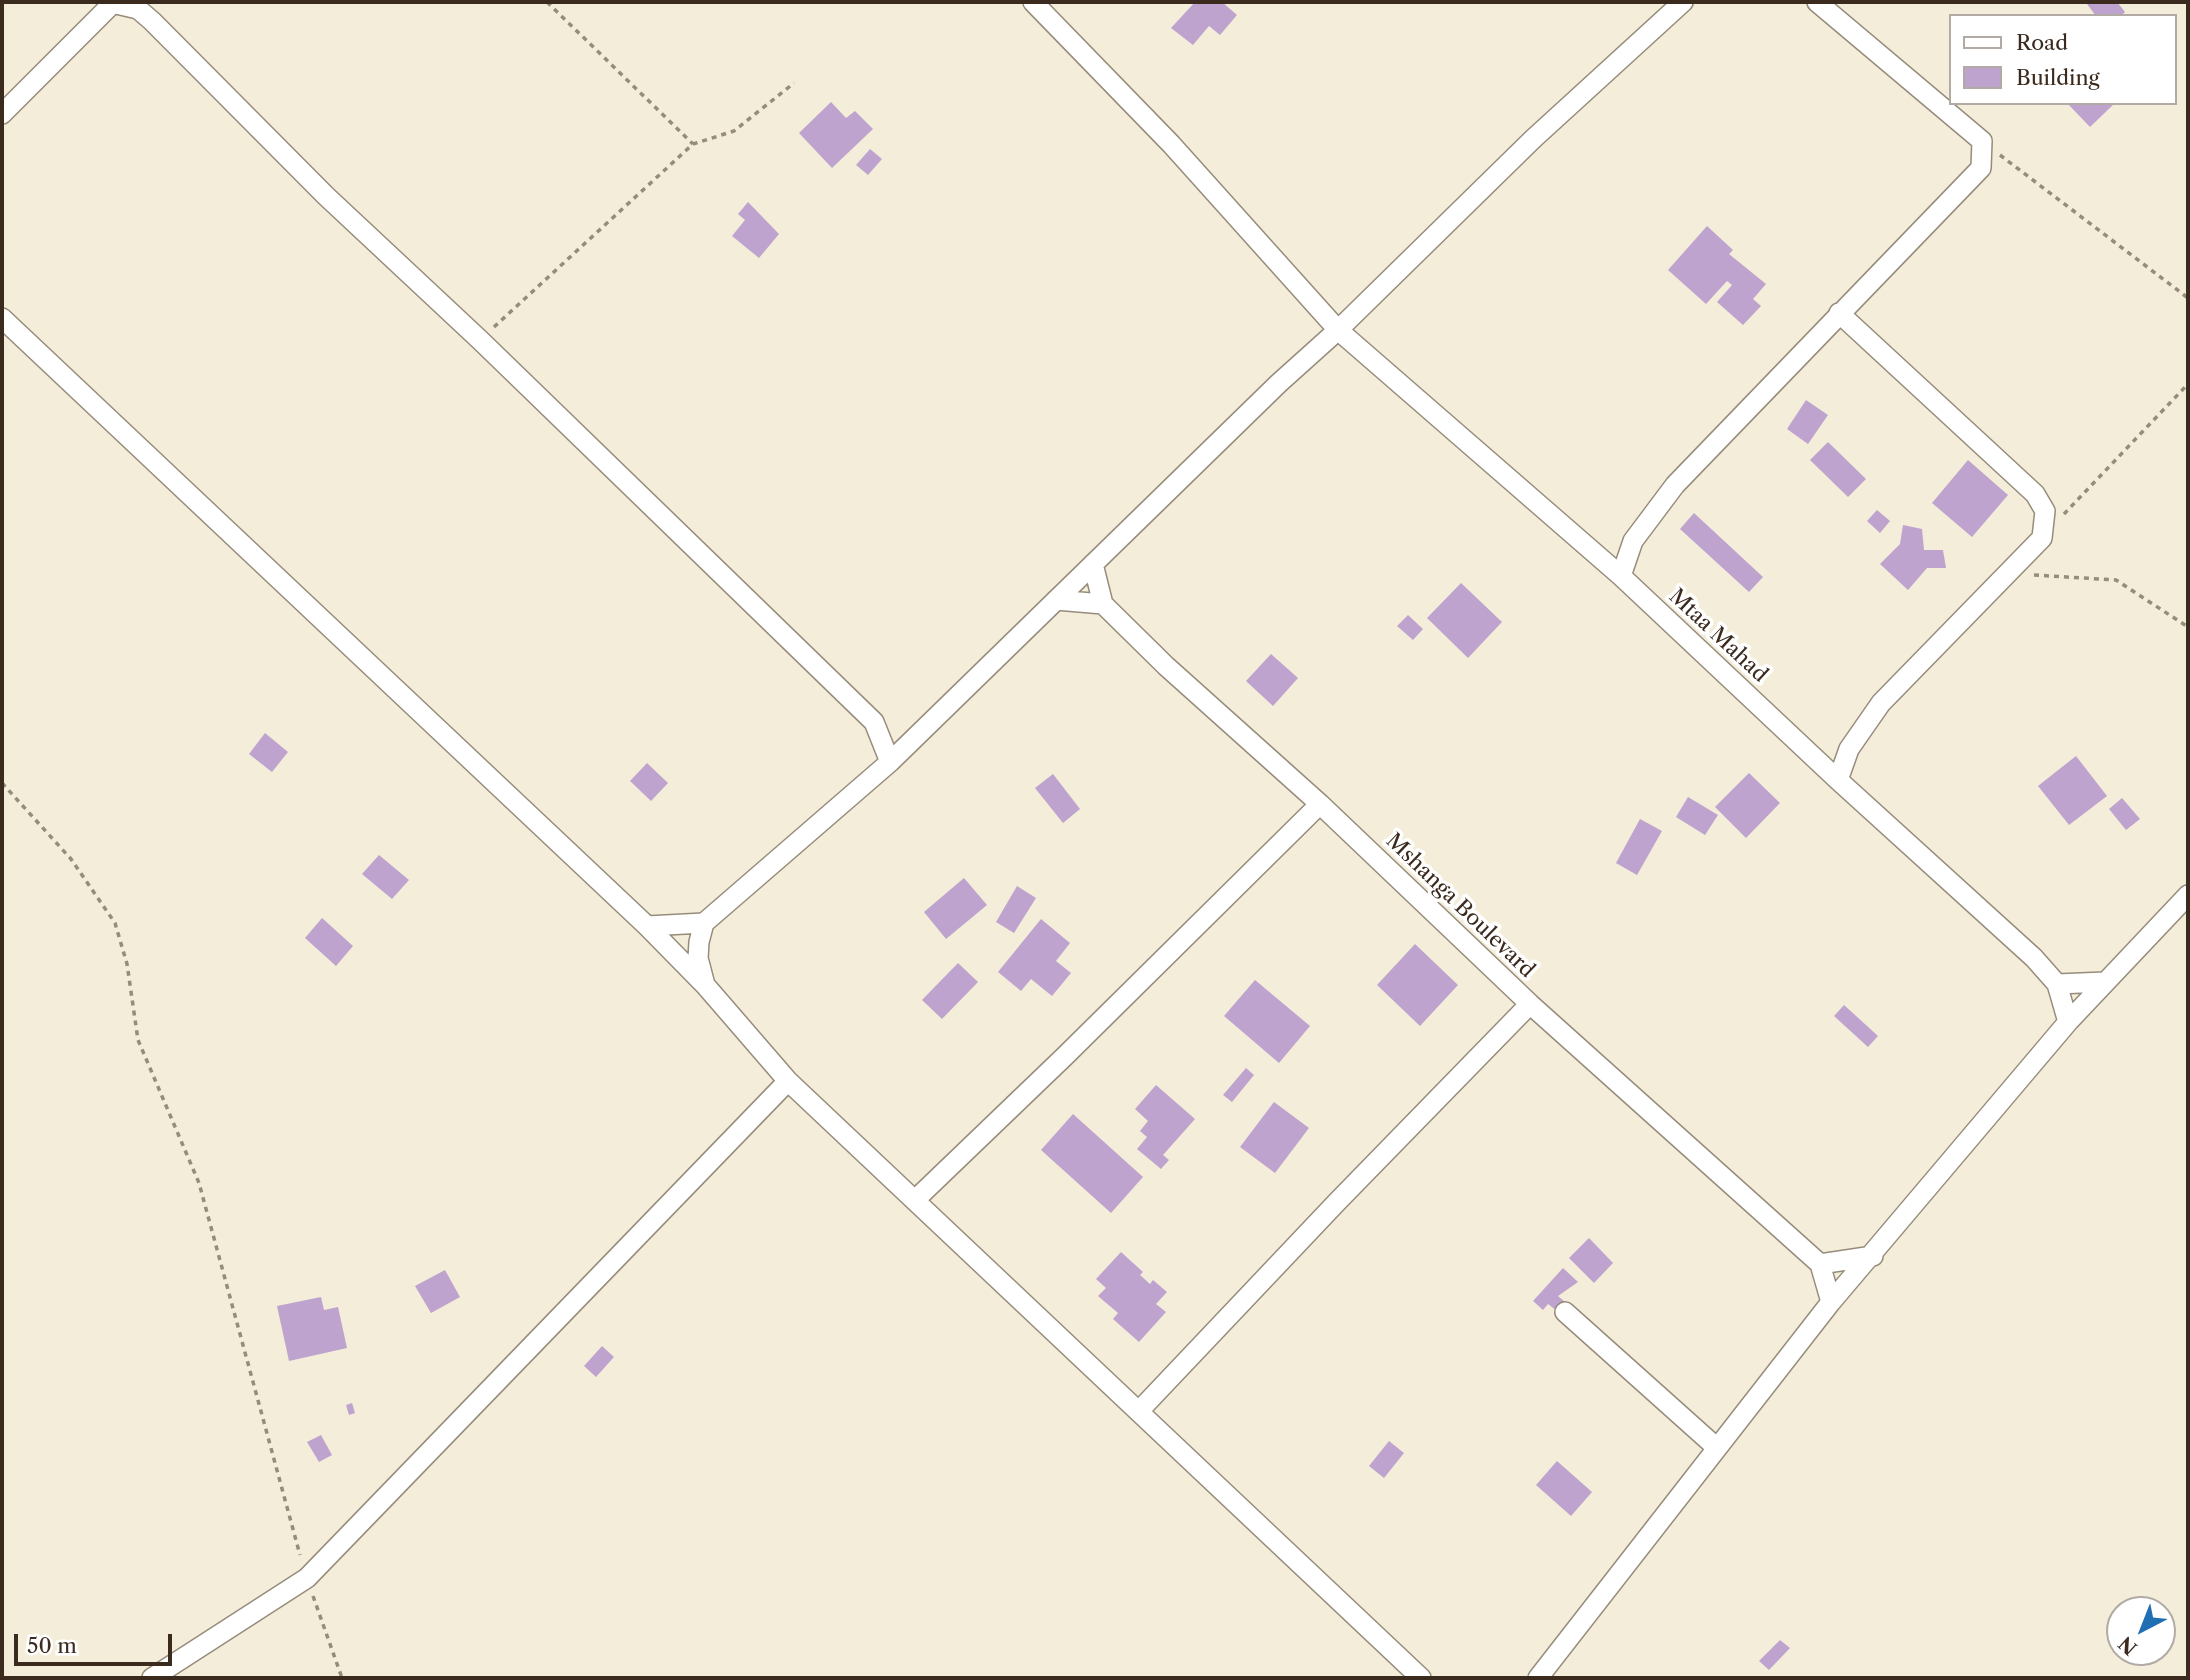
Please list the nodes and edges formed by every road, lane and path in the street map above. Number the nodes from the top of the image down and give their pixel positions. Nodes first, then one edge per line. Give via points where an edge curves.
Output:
1 (113, 2) edge
2 (547, 2) edge
3 (1032, 2) edge
4 (1683, 2) edge
5 (1817, 2) edge
6 (794, 83) dead end
7 (2, 114) edge
8 (1982, 141) junction
9 (693, 144) junction
10 (2188, 298) edge
11 (1839, 313) junction
12 (2, 318) edge
13 (1338, 330) junction
14 (480, 340) junction
15 (2188, 384) edge
16 (2042, 538) junction
17 (1093, 564) junction
18 (2007, 574) junction
19 (1621, 576) junction
20 (1056, 600) junction
21 (1103, 604) junction
22 (2188, 627) edge
23 (890, 762) junction
24 (1838, 780) junction
25 (2, 783) edge
26 (1320, 804) junction
27 (2188, 895) edge
28 (704, 923) junction
29 (647, 926) junction
30 (2105, 982) junction
31 (2057, 984) junction
32 (705, 985) junction
33 (1530, 1004) junction
34 (2068, 1023) junction
35 (788, 1081) junction
36 (915, 1200) junction
37 (1872, 1256) junction
38 (1820, 1264) junction
39 (1832, 1302) junction
40 (1565, 1312) dead end
41 (1139, 1411) junction
42 (1717, 1448) junction
43 (307, 1578) junction
44 (152, 1678) edge
45 (342, 1678) edge
46 (1421, 1678) edge
47 (1538, 1678) edge

1 - 7 street
1 - 14 street via 138,9 152,21 326,196
2 - 9 path
3 - 13 street, Mtaa Mahad via 1171,144
4 - 13 street via 1533,139
5 - 8 street
6 - 9 path via 734,131
8 - 10 path
8 - 11 street via 1981,168
9 - 14 path
11 - 16 street via 2035,495 2045,511
11 - 19 street via 1675,485 1633,541
12 - 29 street
13 - 17 street
13 - 19 street, Mtaa Mahad
14 - 23 street via 874,723
15 - 16 path
16 - 18 street
17 - 20 street
17 - 21 street
18 - 22 path via 2116,580
18 - 24 street via 1881,704 1849,749
19 - 24 street, Mtaa Mahad
20 - 21 street
20 - 23 street
21 - 26 street, Mshanga Boulevard
23 - 28 street
24 - 31 street, Mtaa Mahad
25 - 43 path via 71,859 115,923 127,964 138,1040 199,1182
26 - 33 street, Mshanga Boulevard
26 - 36 street
27 - 30 street
28 - 29 street
28 - 32 street via 698,958
29 - 32 street
30 - 31 street
30 - 34 street
31 - 34 street, Mtaa Mahad
32 - 35 street
33 - 38 street, Mshanga Boulevard
33 - 41 street
34 - 37 street
35 - 36 street
35 - 43 street
36 - 41 street
37 - 38 street
37 - 39 street
38 - 39 street
39 - 42 street
40 - 42 street
41 - 46 street
42 - 47 street
43 - 44 street
43 - 45 path

